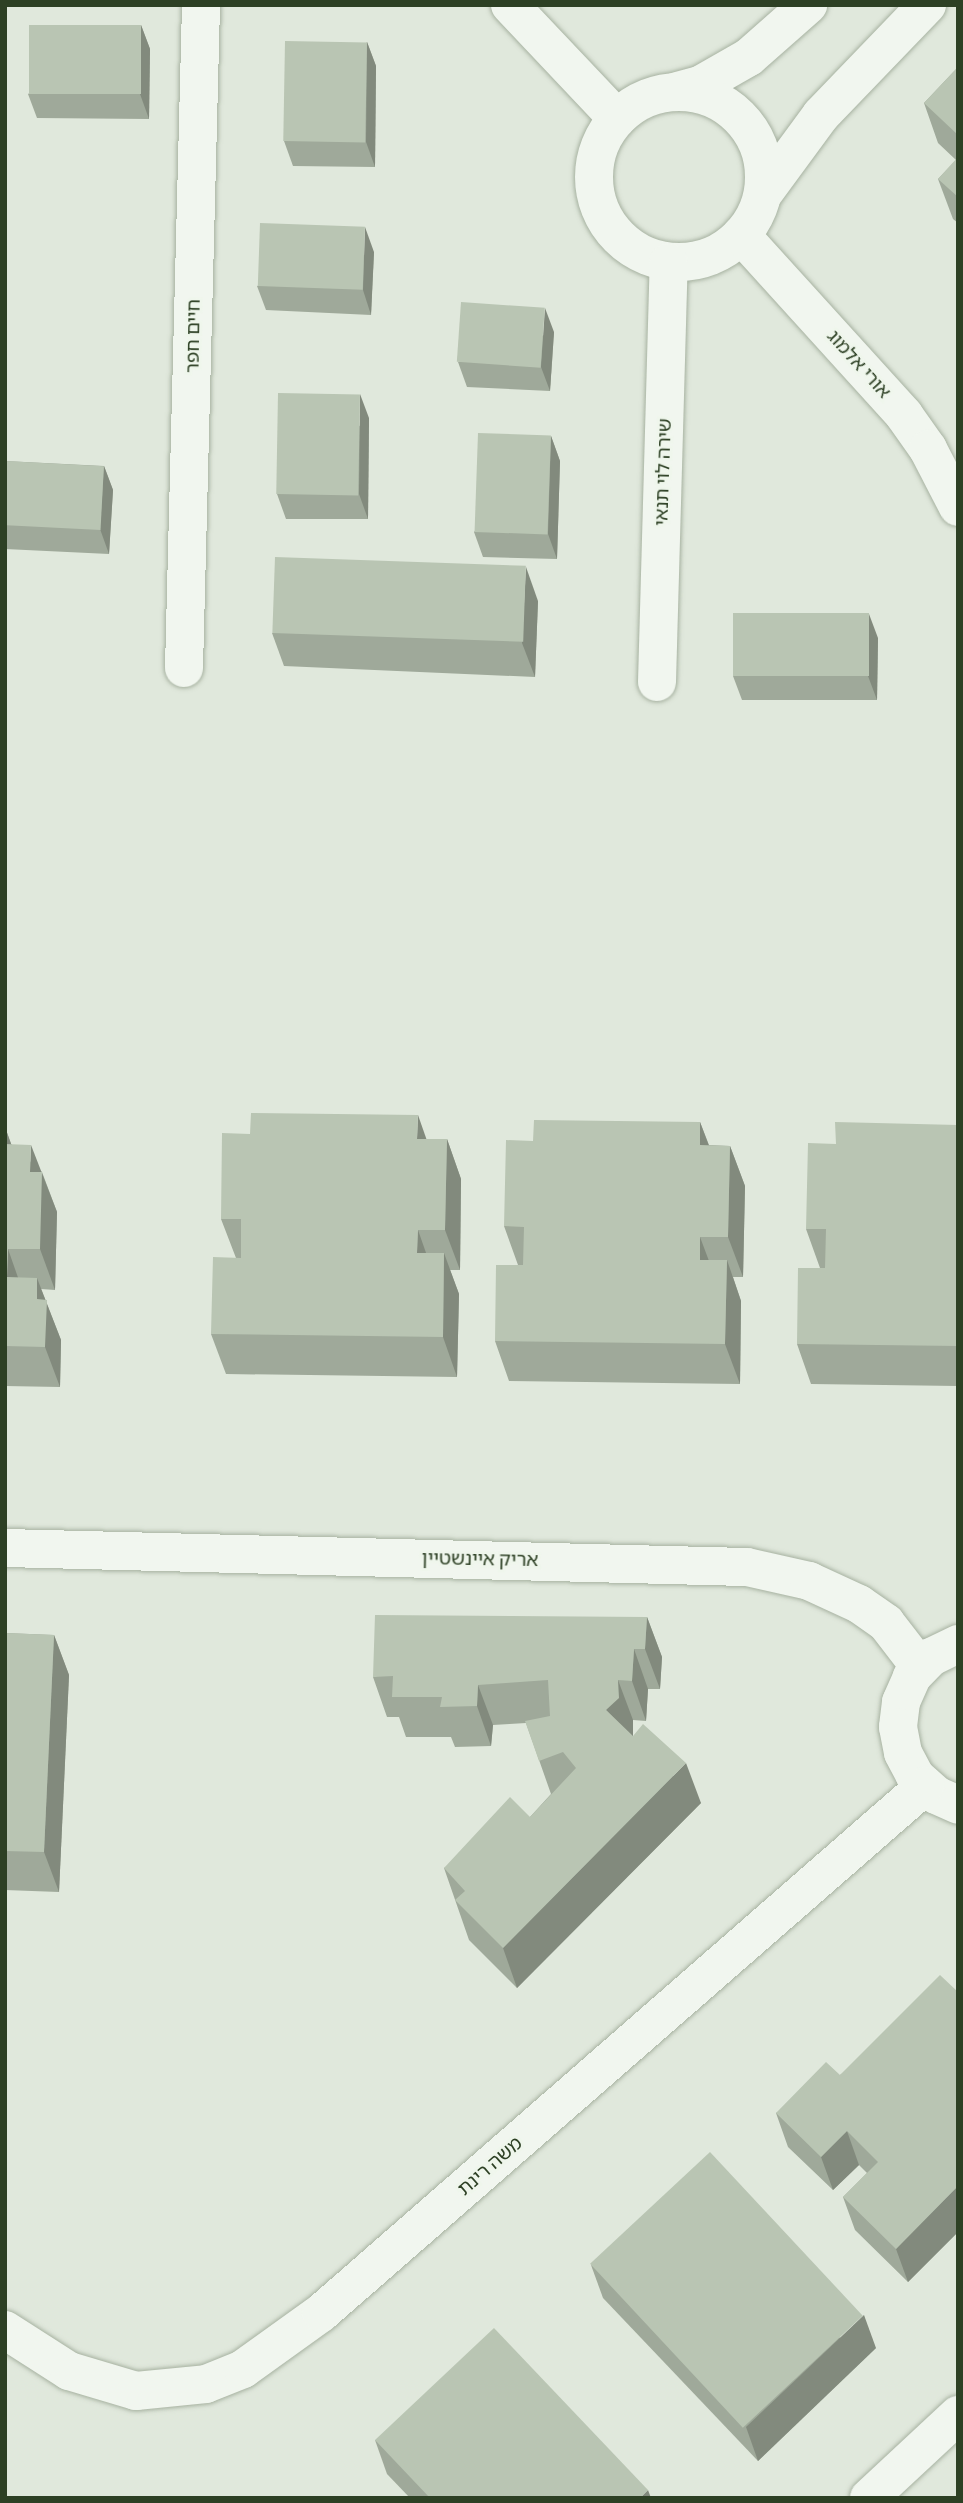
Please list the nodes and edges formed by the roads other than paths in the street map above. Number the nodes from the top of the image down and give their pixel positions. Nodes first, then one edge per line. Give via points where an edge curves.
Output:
1 (201, 5) edge
2 (510, 5) edge
3 (808, 5) edge
4 (927, 5) edge
5 (677, 91) junction
6 (617, 118) junction
7 (763, 194) junction
8 (741, 234) junction
9 (668, 262) junction
10 (958, 507) edge
11 (184, 667) dead end
12 (657, 682) dead end
13 (5, 1548) edge
14 (958, 1644) edge
15 (920, 1667) junction
16 (925, 1786) junction
17 (958, 1805) edge
18 (5, 2330) edge
19 (958, 2415) edge
20 (869, 2498) edge

1 - 11 street, חיים חפר
2 - 6 street
3 - 5 street via 749,57 700,85
4 - 7 street via 821,114
5 - 6 street via 639,101
5 - 7 street via 715,99 747,124 763,160
6 - 9 street via 597,154 598,206 621,239 643,254
7 - 8 street
8 - 9 street via 708,257
8 - 10 street, אורי אלמוג via 904,415
9 - 12 street, שירה לוי תנאי
13 - 15 street, אריק איינשטיין via 747,1567 809,1581 859,1604 887,1623
14 - 15 street
15 - 16 street via 905,1690 898,1727 902,1753
16 - 17 street
16 - 18 street, משה רינת via 321,2313 243,2369 206,2384 136,2391 69,2371
19 - 20 street

